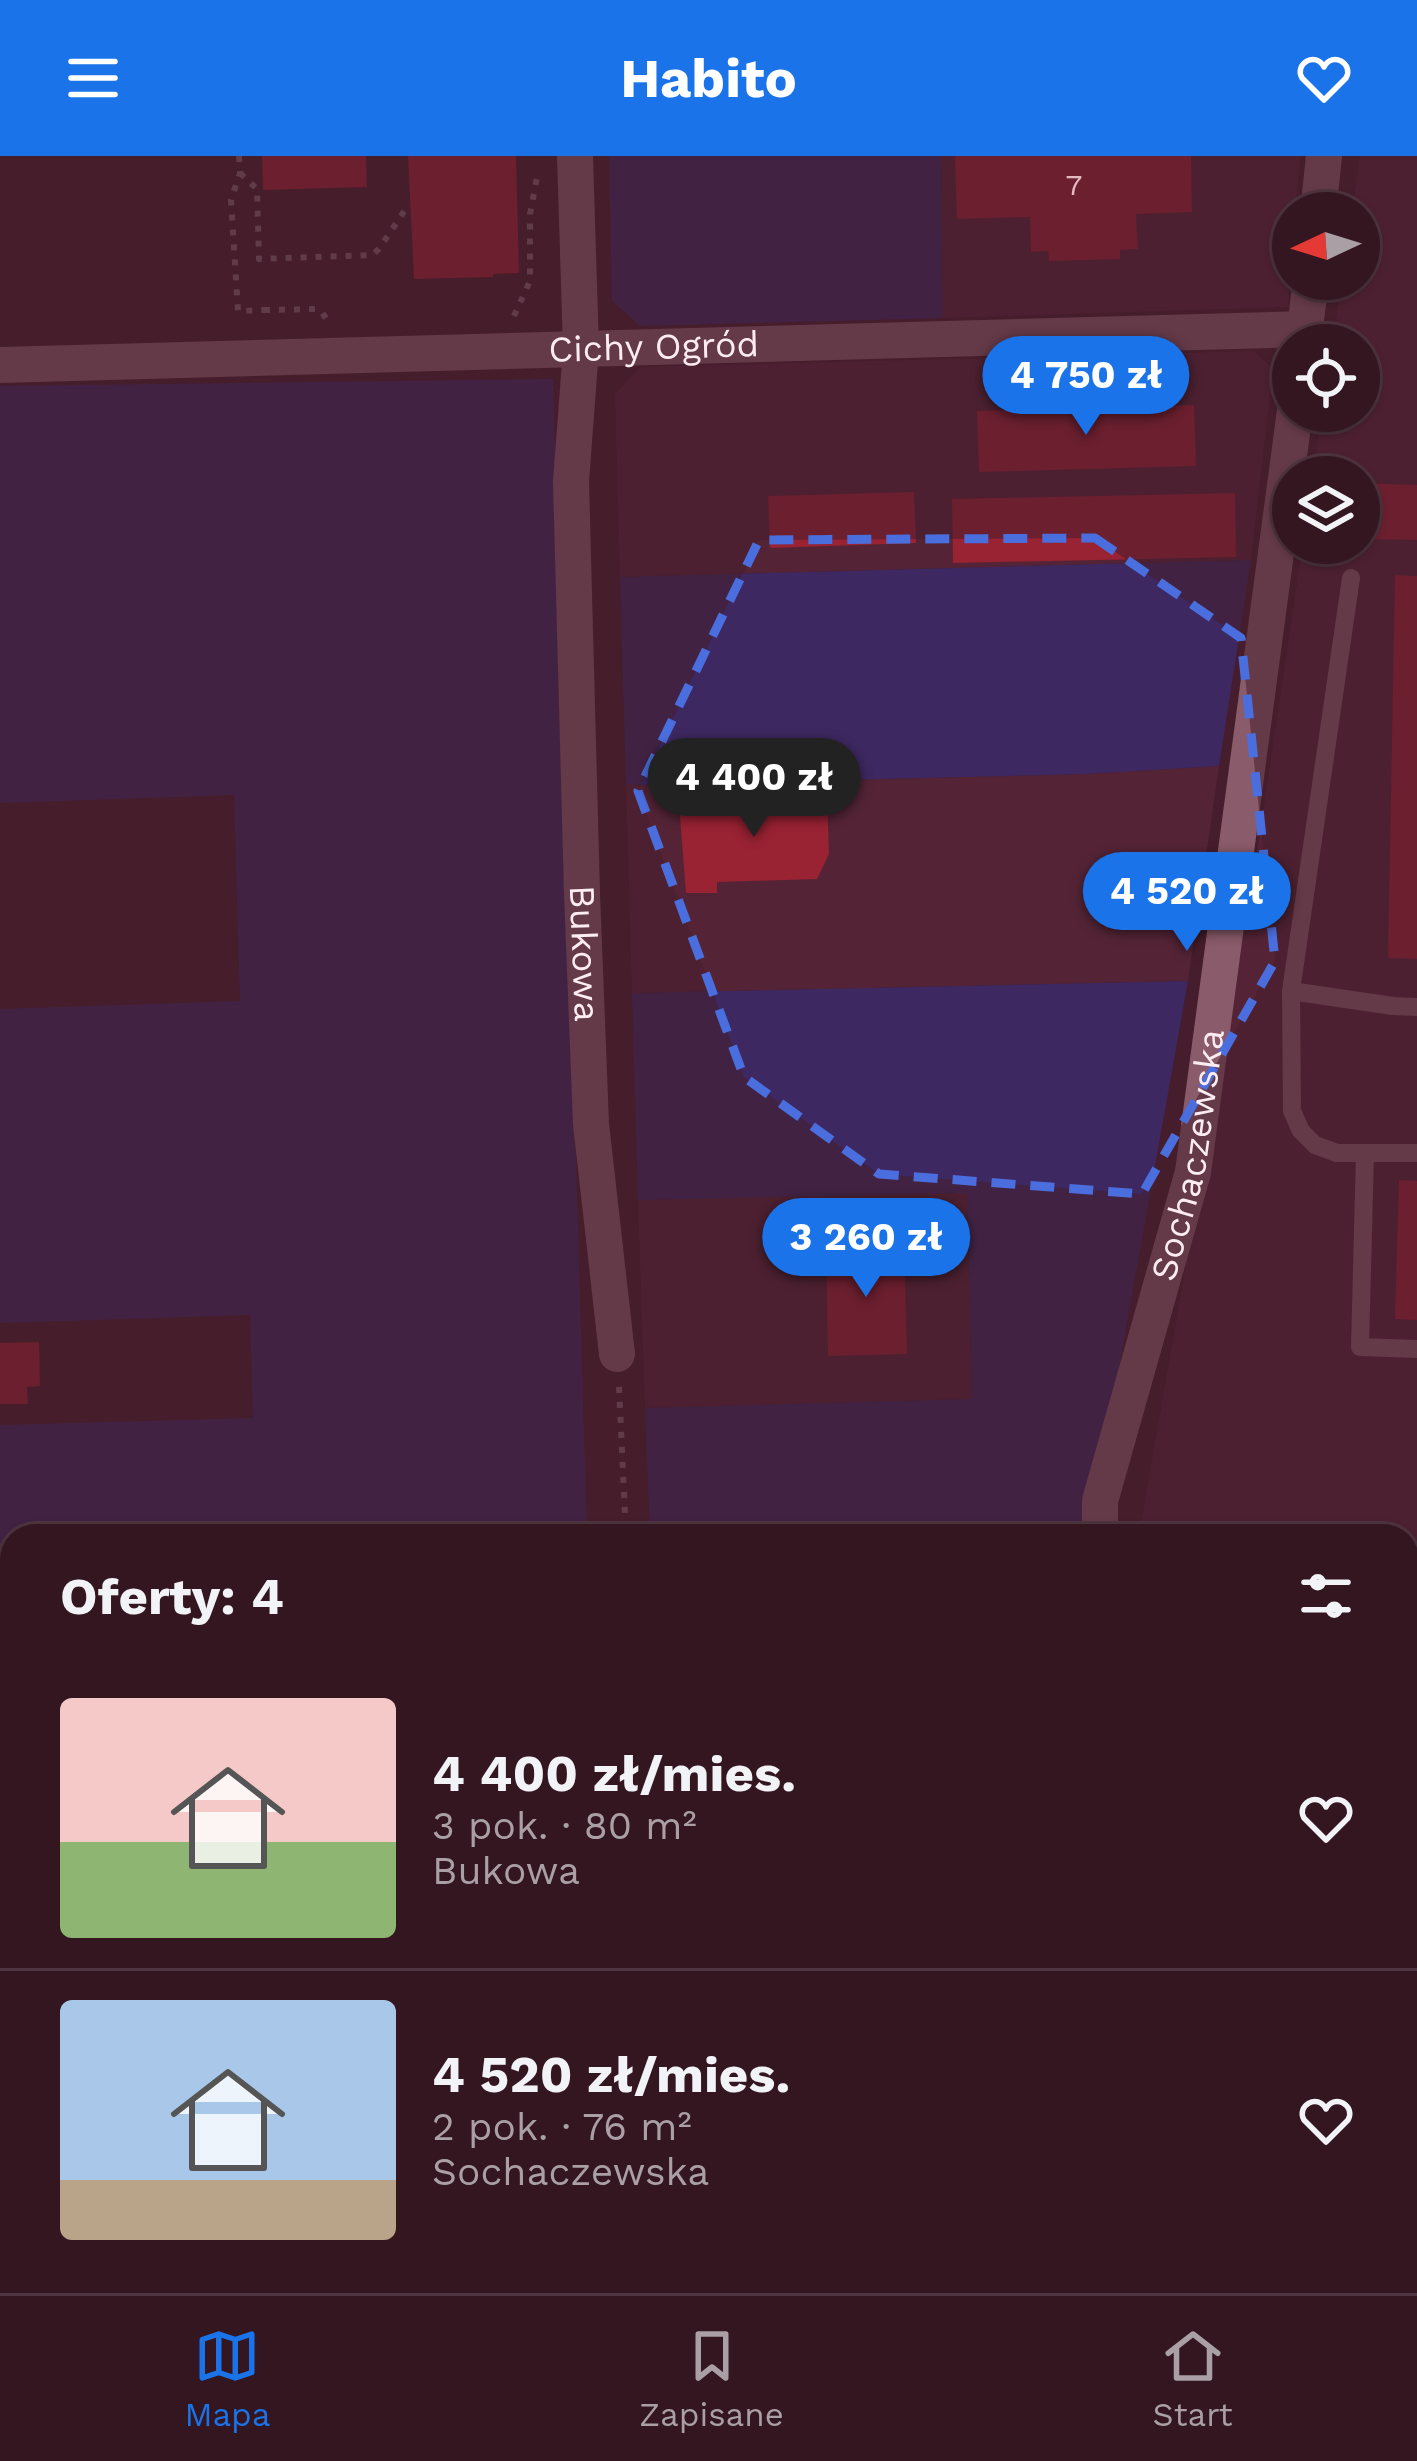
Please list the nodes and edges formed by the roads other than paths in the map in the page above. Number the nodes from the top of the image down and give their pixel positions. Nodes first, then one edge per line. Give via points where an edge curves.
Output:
1 (1324, 156) edge
2 (557, 159) edge
3 (1320, 192) edge
4 (1272, 338) edge
5 (581, 350) junction
6 (0, 364) edge
7 (1291, 432) edge
8 (1351, 578) dead end
9 (1291, 991) junction
10 (1417, 1007) edge
11 (1365, 1153) junction
12 (1417, 1153) edge
13 (1417, 1349) edge
14 (617, 1354) road end
15 (1100, 1524) edge

1 - 3 street
2 - 5 street, Bukowa
4 - 5 street, Cichy Ogród
5 - 6 street, Cichy Ogród
5 - 14 street, Bukowa via 571,481 585,986
7 - 15 street, Sochaczewska via 1193,1172
8 - 9 lane
9 - 10 lane
9 - 11 lane via 1292,1111 1301,1131 1337,1153
11 - 12 lane
11 - 13 lane via 1360,1347

